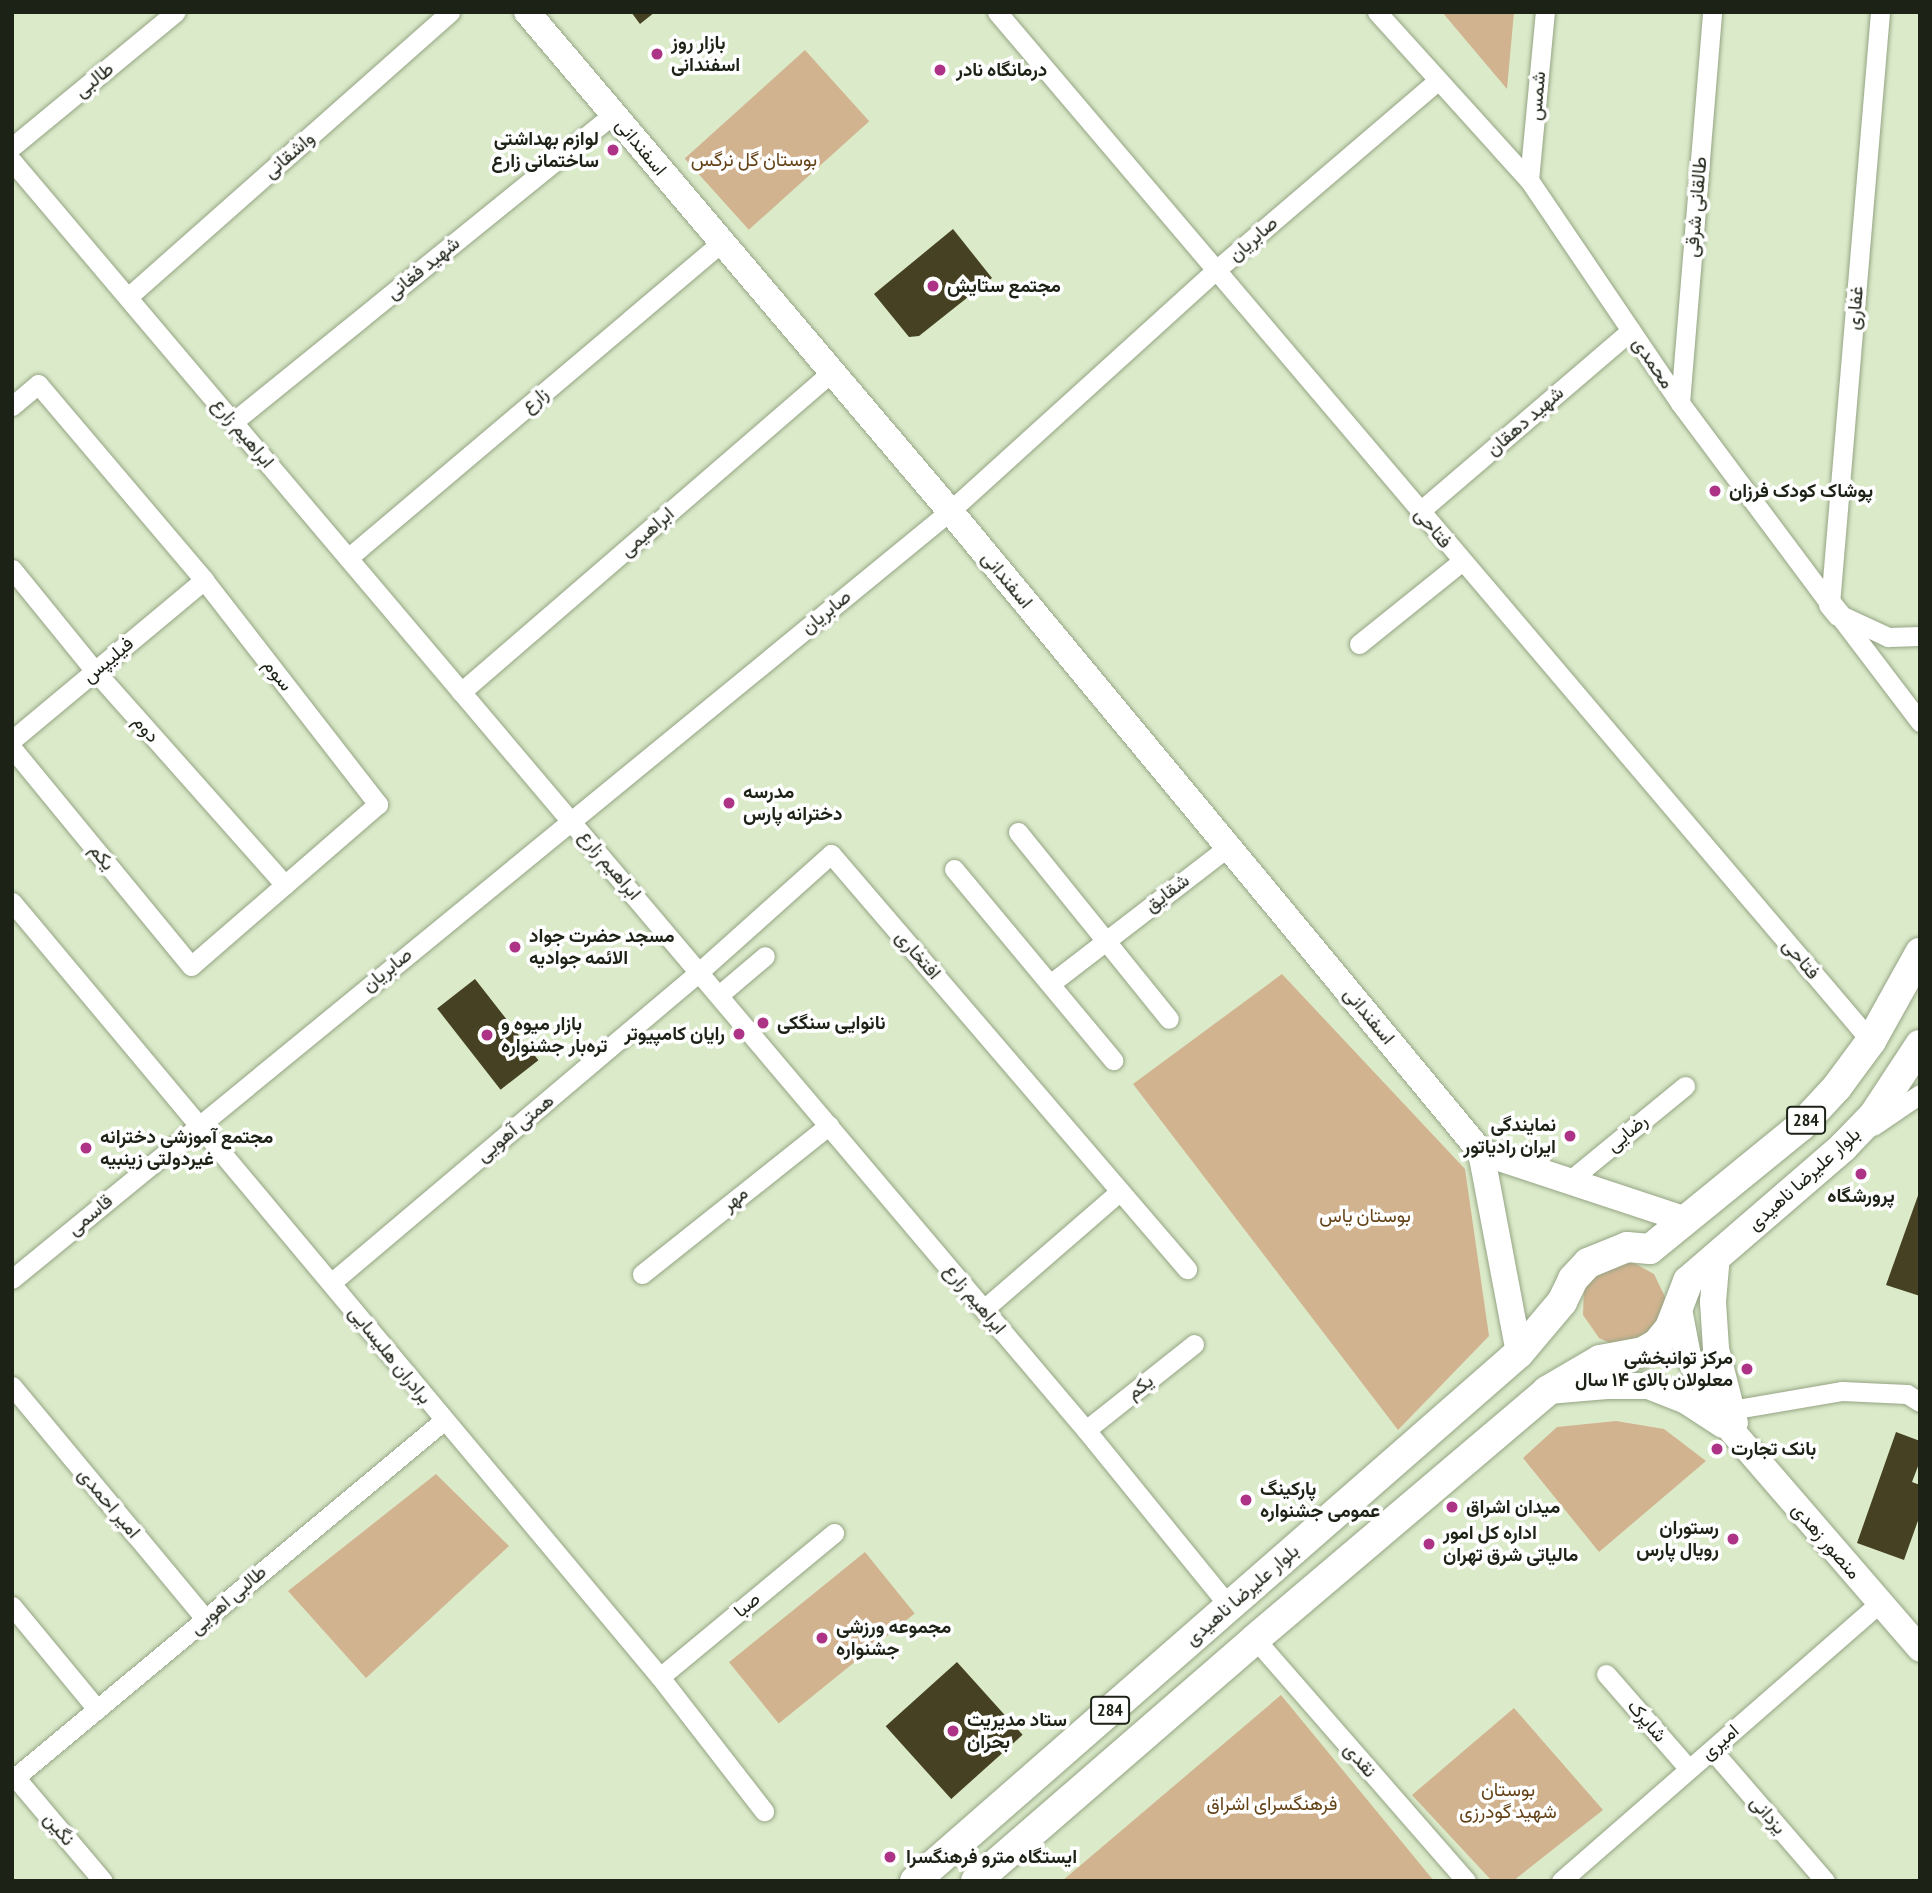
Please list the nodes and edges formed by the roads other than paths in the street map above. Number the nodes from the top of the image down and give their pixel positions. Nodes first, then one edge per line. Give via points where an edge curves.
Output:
1 (176, 12) edge
2 (450, 12) edge
3 (527, 12) edge
4 (997, 12) edge
5 (1377, 12) edge
6 (1545, 12) edge
7 (1713, 12) edge
8 (1880, 12) edge
9 (1437, 81) junction
10 (613, 114) junction
11 (12, 147) edge
12 (12, 161) edge
13 (1529, 180) junction
14 (722, 242) junction
15 (1216, 270) junction
16 (128, 297) junction
17 (1631, 330) junction
18 (832, 372) junction
19 (1680, 403) junction
20 (12, 406) edge
21 (233, 422) junction
22 (950, 511) junction
23 (1419, 512) junction
24 (348, 558) junction
25 (1461, 562) junction
26 (12, 569) edge
27 (204, 580) junction
28 (1834, 609) junction
29 (1920, 636) edge
30 (1359, 644) dead end
31 (95, 671) junction
32 (461, 692) junction
33 (1920, 722) edge
34 (12, 740) edge
35 (12, 748) edge
36 (571, 819) junction
37 (1018, 832) dead end
38 (1228, 847) junction
39 (954, 869) dead end
40 (285, 885) junction
41 (12, 902) edge
42 (1106, 940) junction
43 (765, 956) dead end
44 (191, 966) joint
45 (1918, 967) edge
46 (699, 972) junction
47 (1050, 984) junction
48 (719, 995) junction
49 (1170, 1019) dead end
50 (1875, 1033) junction
51 (1918, 1048) edge
52 (1113, 1060) dead end
53 (1685, 1086) dead end
54 (1920, 1094) edge
55 (200, 1124) junction
56 (829, 1125) junction
57 (1843, 1147) junction
58 (1481, 1152) junction
59 (1569, 1181) junction
60 (1120, 1191) junction
61 (1687, 1220) junction
62 (1717, 1255) junction
63 (1187, 1269) dead end
64 (642, 1273) dead end
65 (12, 1279) edge
66 (331, 1283) junction
67 (1678, 1304) junction
68 (984, 1309) junction
69 (1194, 1344) dead end
70 (1519, 1353) junction
71 (12, 1386) edge
72 (1547, 1391) junction
73 (1920, 1402) edge
74 (443, 1421) junction
75 (1735, 1428) junction
76 (1086, 1430) junction
77 (834, 1534) dead end
78 (1306, 1538) junction
79 (1324, 1579) junction
80 (1255, 1583) junction
81 (1880, 1603) junction
82 (12, 1606) edge
83 (1229, 1606) junction
84 (1281, 1616) junction
85 (205, 1620) junction
86 (1255, 1639) junction
87 (1920, 1649) edge
88 (1606, 1674) dead end
89 (660, 1678) junction
90 (97, 1709) junction
91 (1712, 1750) junction
92 (1689, 1769) junction
93 (14, 1779) edge
94 (764, 1811) dead end
95 (103, 1881) edge
96 (915, 1881) edge
97 (976, 1881) edge
98 (1466, 1881) edge
99 (1561, 1881) edge
100 (1825, 1881) edge

1 - 11 street, طالبی
2 - 16 street, واشقانی
3 - 10 main road, اسفندانی
4 - 15 street, فتاحی
5 - 9 street, محمدی
6 - 13 street, شمس
7 - 19 street, طالقانی شرقی
8 - 28 street, غفاری
9 - 13 street, محمدی
9 - 15 street, صابریان
10 - 14 main road, اسفندانی
10 - 21 street, شهید فغانی
12 - 16 street, ابراهیم زارع
13 - 17 street, محمدی
14 - 18 main road, اسفندانی
14 - 24 street, زارع
15 - 22 street, صابریان
15 - 23 street, فتاحی
16 - 21 street, ابراهیم زارع
17 - 19 street, محمدی
17 - 23 street, شهید دهقان
18 - 22 main road, اسفندانی
18 - 32 street, ابراهیمی
19 - 28 street, محمدی
20 - 27 street, سوم via 38,384
21 - 24 street, ابراهیم زارع
22 - 36 street, صابریان
22 - 38 main road, اسفندانی
23 - 25 street, فتاحی
24 - 32 street, ابراهیم زارع
25 - 30 street
25 - 50 street, فتاحی
26 - 31 street, دوم
27 - 31 street, فیلیپس
27 - 40 street, سوم via 378,804
28 - 29 street via 1888,637
28 - 33 street, محمدی
31 - 34 street, فیلیپس
31 - 40 street, دوم
32 - 36 street, ابراهیم زارع
35 - 44 street, یکم
36 - 46 street, ابراهیم زارع
36 - 55 street, صابریان
37 - 42 street
38 - 42 street, شقایق
38 - 58 main road, اسفندانی
39 - 47 street
40 - 44 street, سوم
41 - 55 street, برادران هلیسایی
42 - 47 street, شقایق
42 - 49 street
43 - 48 street
45 - 50 main road, 284
46 - 48 street, ابراهیم زارع
46 - 60 street, افتخاری via 831,855
46 - 66 street, همتی آهویی
47 - 52 street
48 - 56 street, ابراهیم زارع
50 - 51 main road via 1894,1022 1910,1027
50 - 61 main road, 284 via 1837,1087 1801,1126
51 - 57 main road, بلوار علیرضا ناهیدی / 284 via 1874,1115
53 - 59 street, رضایی
54 - 57 street
55 - 65 street, قاسمی
55 - 66 street, برادران هلیسایی
56 - 64 street, مهر
56 - 68 street, ابراهیم زارع
57 - 62 main road, بلوار علیرضا ناهیدی / 284
58 - 59 main road
58 - 70 main road
59 - 61 main road
60 - 63 street, افتخاری
60 - 68 street
61 - 70 main road, بلوار علیرضا ناهیدی / 284 via 1650,1249 1627,1247 1588,1263
62 - 67 main road, بلوار علیرضا ناهیدی / 284 via 1688,1280
62 - 75 main road via 1716,1349
66 - 74 street, برادران هلیسایی
67 - 72 main road, بلوار علیرضا ناهیدی / 284 via 1670,1328 1657,1343 1643,1352 1600,1360
67 - 75 main road, منصور زهدی via 1688,1356
68 - 76 street, ابراهیم زارع
69 - 76 street, یکم
70 - 78 main road, بلوار علیرضا ناهیدی / 284
71 - 85 street, امیر احمدی
72 - 75 main road, منصور زهدی via 1648,1386
72 - 79 main road, 284
73 - 75 street via 1907,1394 1842,1391
74 - 85 street, طالبی اهویی
74 - 89 street, برادران هلیسایی
75 - 81 main road, منصور زهدی
76 - 83 street, ابراهیم زارع
77 - 89 street, صبا
78 - 79 main road via 1302,1549 1305,1568 1313,1577
78 - 80 main road, بلوار علیرضا ناهیدی / 284
79 - 84 main road, 284
80 - 83 main road, بلوار علیرضا ناهیدی / 284
80 - 84 main road via 1277,1585 1283,1591
81 - 87 main road, منصور زهدی
81 - 91 street, امیری
82 - 90 street
83 - 96 main road, بلوار علیرضا ناهیدی / 284
84 - 86 main road, 284
85 - 90 street, طالبی اهویی
86 - 97 main road, 284
86 - 98 street, نقدی
88 - 92 street, شاپرک
89 - 94 street, برادران هلیسایی
90 - 93 street, طالبی اهویی
91 - 92 street, امیری
91 - 100 street, یزدانی
92 - 99 street, امیری
93 - 95 street, نگین

